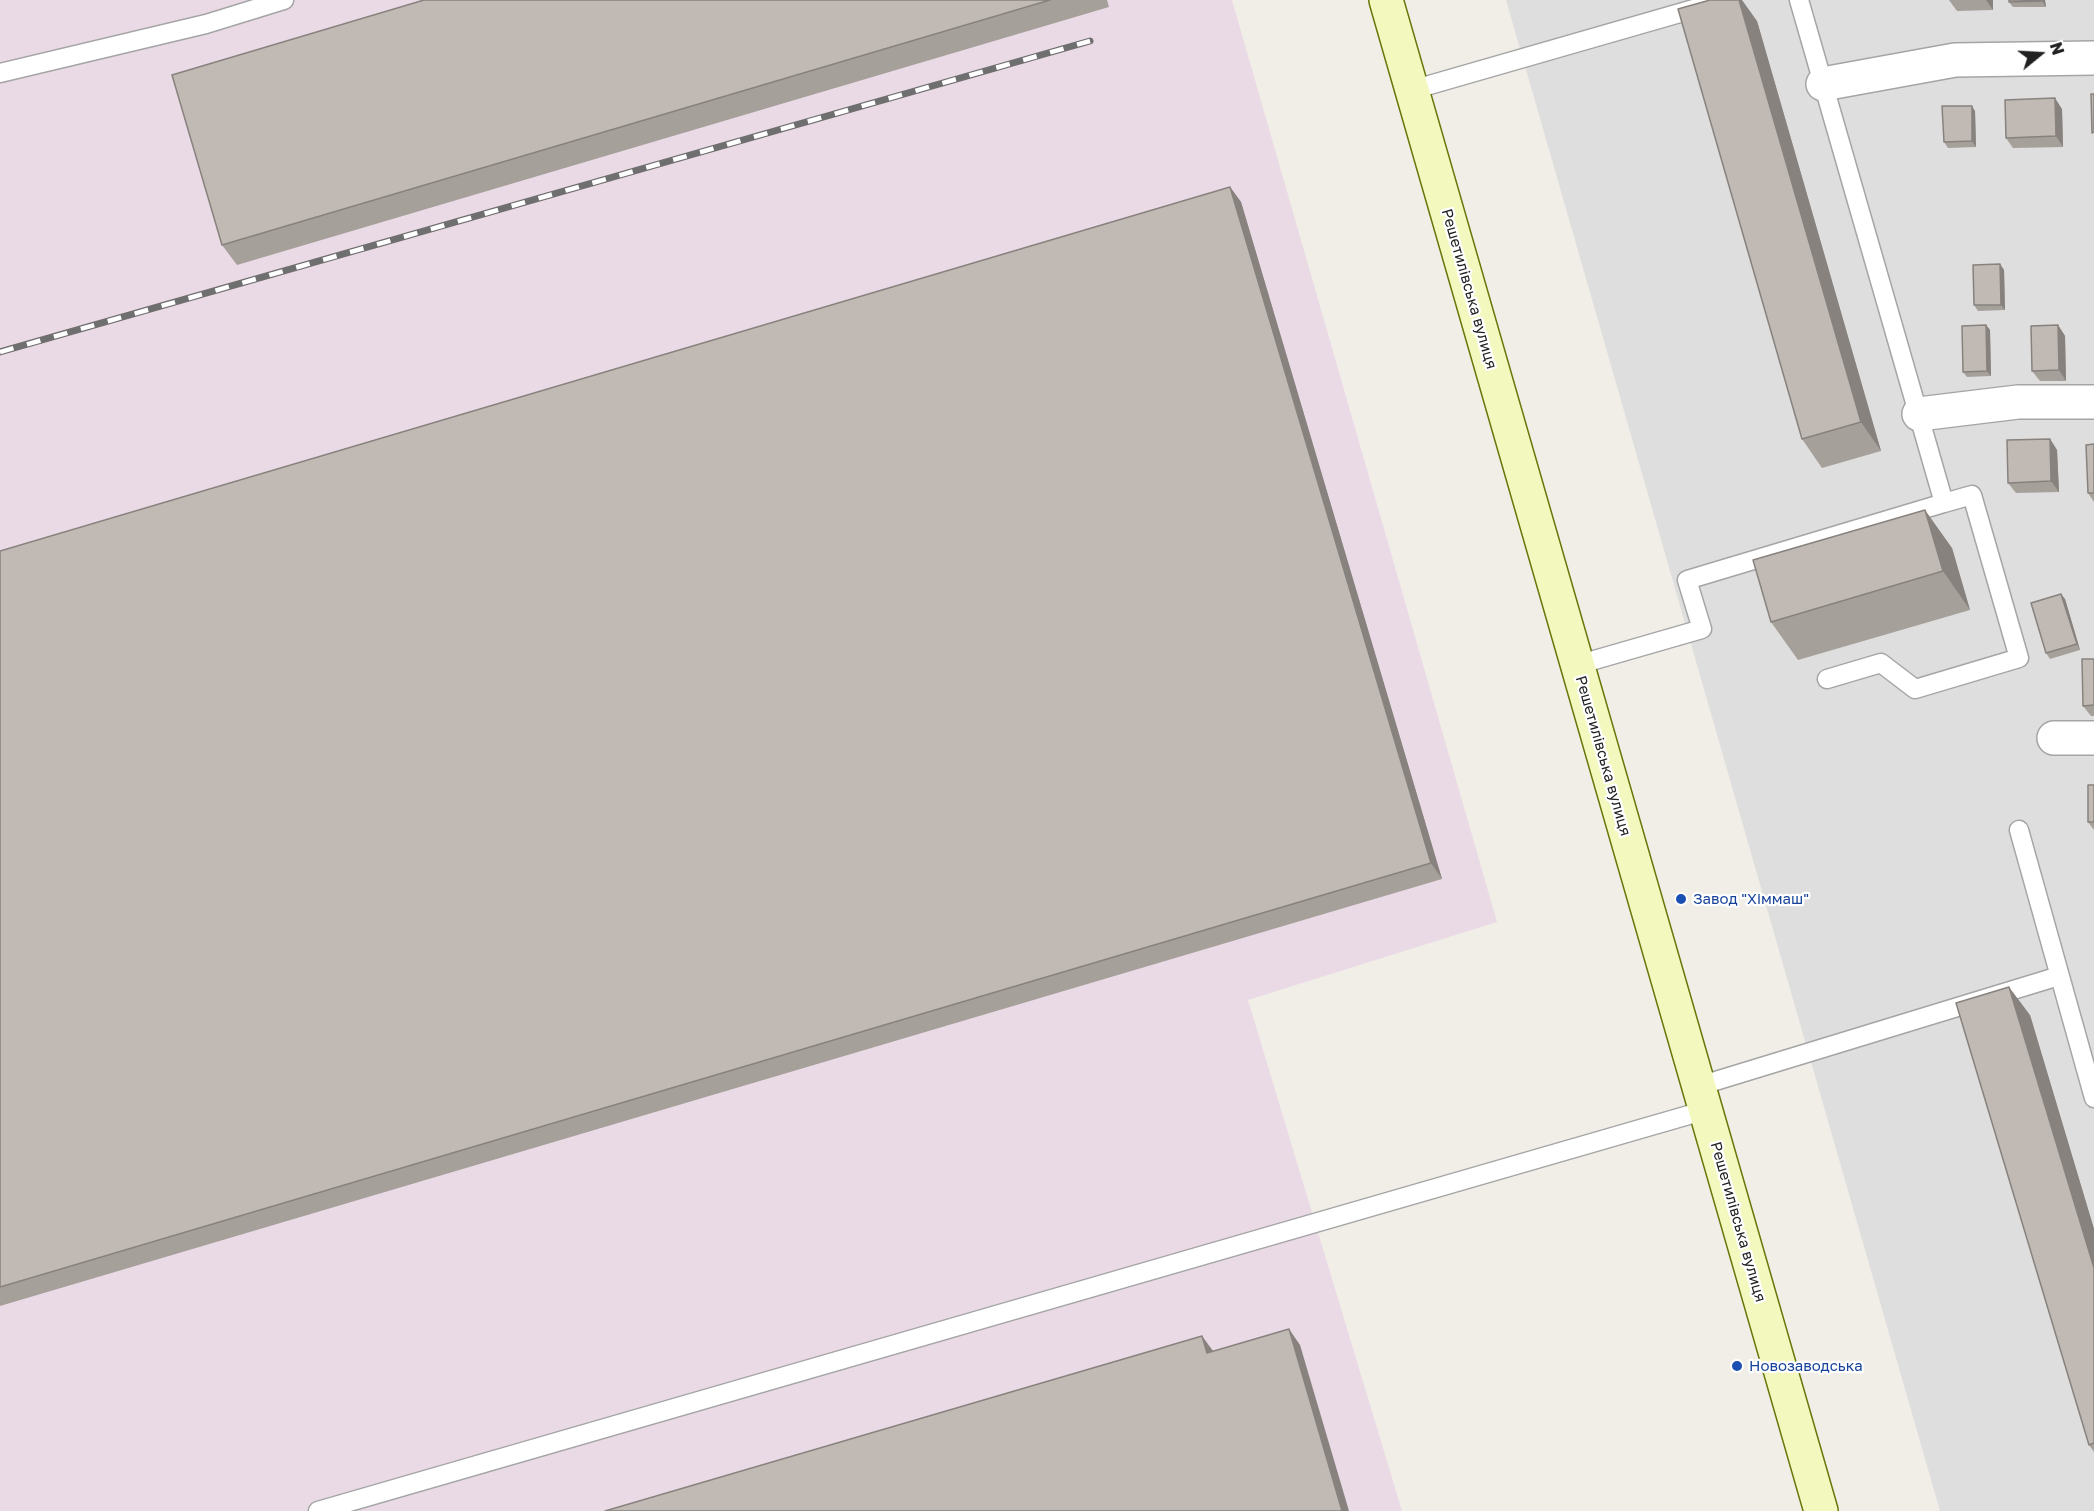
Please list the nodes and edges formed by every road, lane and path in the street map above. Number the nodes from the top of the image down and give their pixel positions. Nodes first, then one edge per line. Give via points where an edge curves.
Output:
1 (284, 0) edge
2 (1386, 0) edge
3 (1725, 0) edge
4 (1799, 0) edge
5 (2094, 58) edge
6 (0, 73) edge
7 (1823, 84) junction
8 (1412, 90) junction
9 (2094, 402) edge
10 (1919, 414) junction
11 (1944, 503) junction
12 (1577, 665) junction
13 (1827, 679) dead end
14 (2054, 738) dead end
15 (2094, 738) edge
16 (2019, 830) dead end
17 (2059, 976) junction
18 (1702, 1098) junction
19 (2094, 1098) edge
20 (318, 1511) edge
21 (1821, 1511) edge

1 - 6 lane via 206,24
2 - 8 street, Решетилівська вулиця
3 - 8 lane
4 - 7 lane
5 - 7 street via 1955,60
7 - 10 lane
8 - 12 street, Решетилівська вулиця
9 - 10 street via 2018,402
10 - 11 lane
11 - 12 lane via 1687,580 1702,629
11 - 13 lane via 1972,495 2019,658 1915,689 1881,663
12 - 18 street, Решетилівська вулиця
14 - 15 street
16 - 17 lane
17 - 18 lane
17 - 19 lane
18 - 20 lane
18 - 21 street, Решетилівська вулиця

